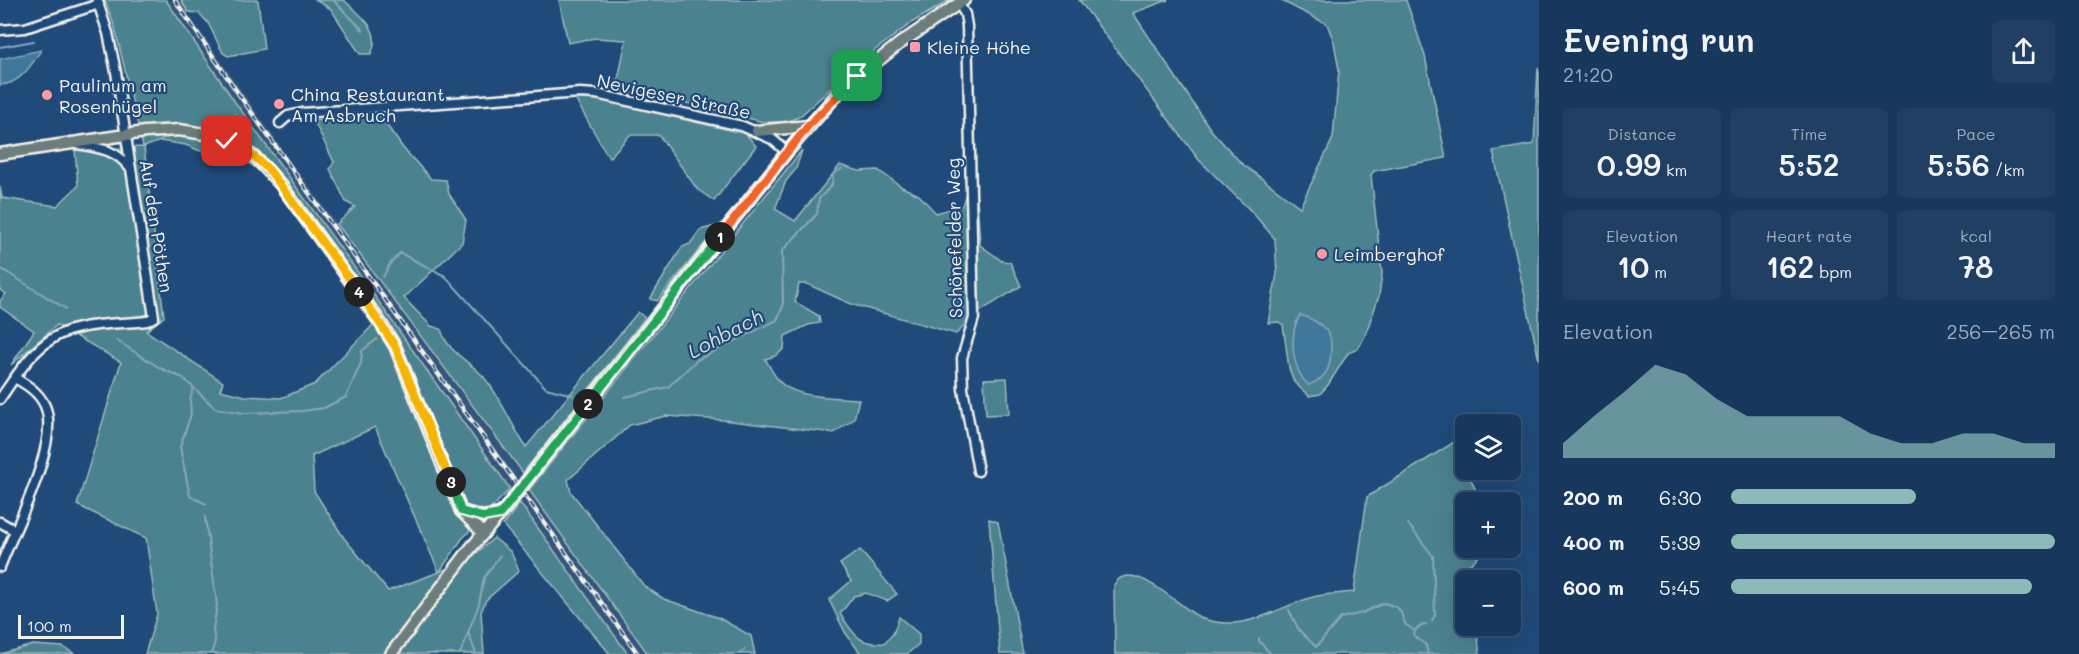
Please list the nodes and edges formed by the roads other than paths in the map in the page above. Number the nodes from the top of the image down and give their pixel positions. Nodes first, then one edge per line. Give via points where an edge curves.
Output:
1 (98, 2) edge
2 (961, 2) edge
3 (0, 30) edge
4 (280, 123) dead end
5 (808, 126) junction
6 (757, 131) junction
7 (126, 135) junction
8 (70, 143) junction
9 (787, 152) junction
10 (0, 154) edge
11 (131, 170) junction
12 (15, 378) junction
13 (0, 399) edge
14 (978, 471) dead end
15 (461, 511) junction
16 (500, 514) junction
17 (0, 522) edge
18 (14, 530) junction
19 (483, 533) junction
20 (0, 567) edge
21 (391, 654) edge

1 - 3 street via 25,28
1 - 7 street, Auf den Pöthen via 110,43
2 - 5 main road via 857,76
2 - 14 street, Schönefelder Weg via 967,26 974,318 962,358 963,389
4 - 6 street, Nevigeser Straße via 288,116 302,113 580,93
5 - 6 main road
5 - 9 main road
6 - 9 street, Nevigeser Straße
7 - 8 main road
7 - 11 street, Auf den Pöthen
7 - 15 main road via 198,131 255,157 281,184 395,346
8 - 10 main road
8 - 11 street via 108,149
9 - 16 main road, bridge
11 - 12 street, Auf den Pöthen via 154,317 68,331 35,353
12 - 13 street, Auf den Pöthen
12 - 18 street via 38,395 49,424 39,471
15 - 16 main road via 483,517
15 - 19 main road
16 - 19 main road
17 - 18 street
18 - 20 street
19 - 21 main road

